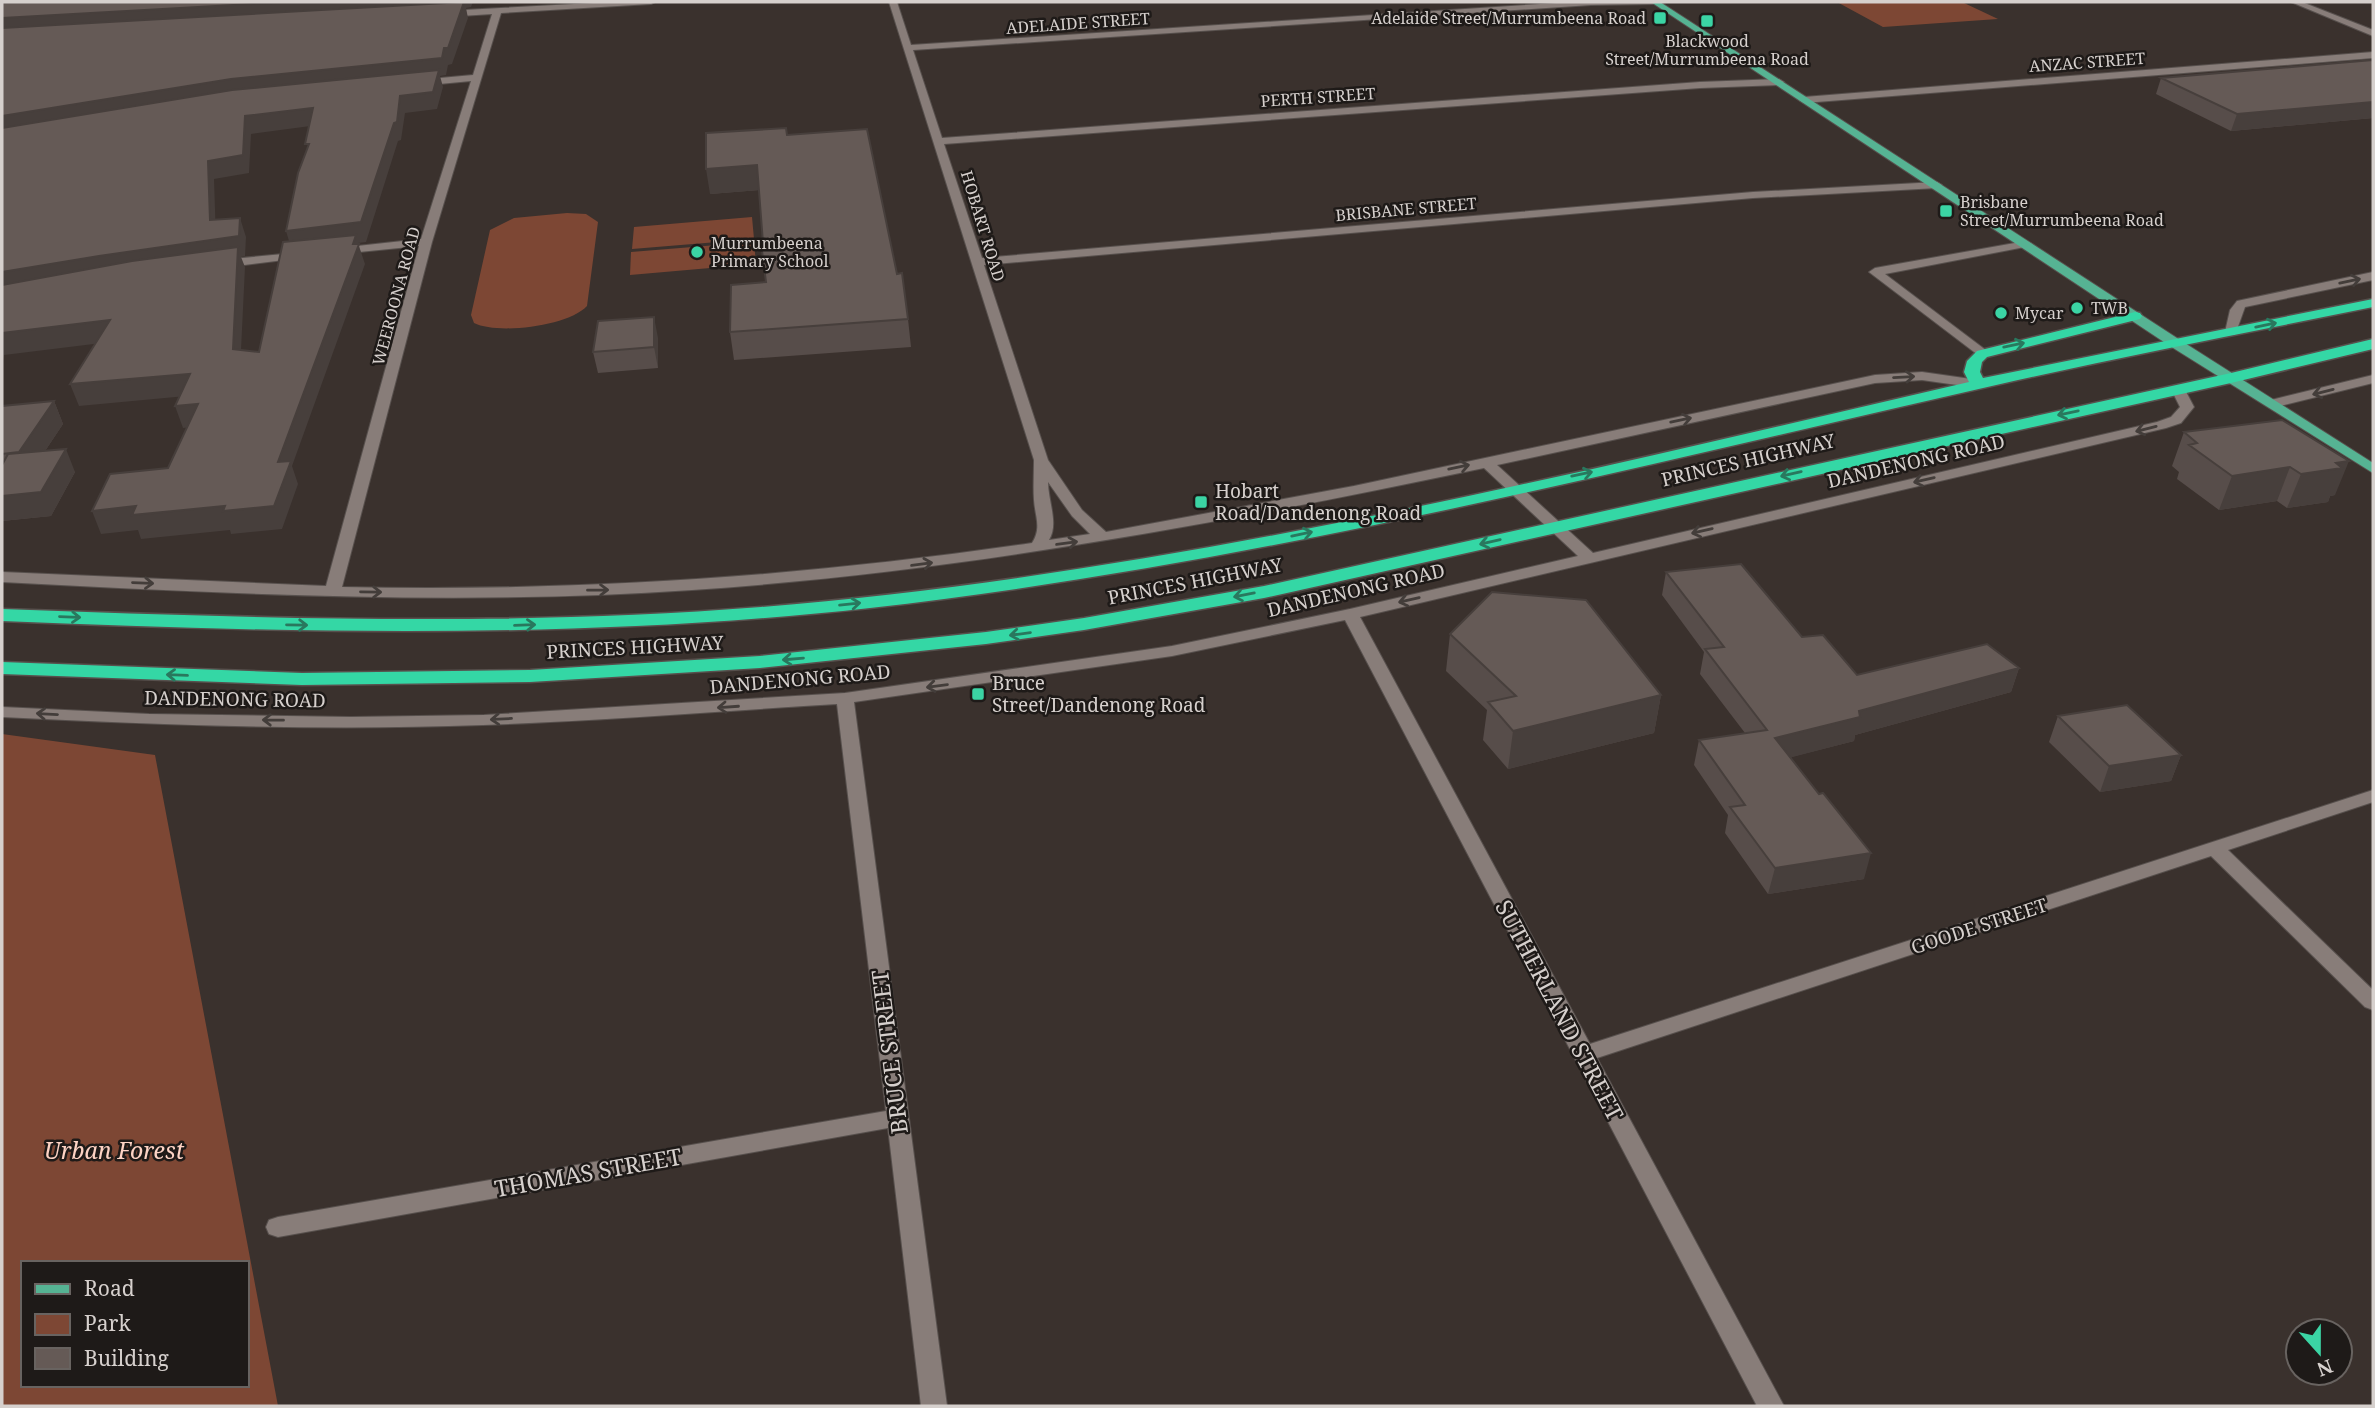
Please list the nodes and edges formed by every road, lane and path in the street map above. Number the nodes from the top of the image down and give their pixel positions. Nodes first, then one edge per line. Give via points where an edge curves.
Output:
1 (651, 2) edge
2 (893, 2) edge
3 (1606, 2) edge
4 (1656, 2) edge
5 (2295, 2) edge
6 (1584, 5) junction
7 (497, 11) junction
8 (428, 15) edge
9 (2373, 33) edge
10 (909, 48) junction
11 (2373, 55) edge
12 (474, 78) junction
13 (1775, 79) junction
14 (402, 84) edge
15 (1804, 100) junction
16 (939, 141) junction
17 (1926, 178) junction
18 (1937, 185) junction
19 (1839, 189) junction
20 (426, 242) junction
21 (2026, 244) junction
22 (975, 262) junction
23 (205, 266) edge
24 (2373, 276) edge
25 (2373, 303) edge
26 (2135, 316) junction
27 (2231, 332) junction
28 (2175, 344) junction
29 (2373, 344) edge
30 (1982, 354) junction
31 (2231, 378) junction
32 (2373, 379) edge
33 (1978, 384) junction
34 (2178, 389) junction
35 (2272, 404) junction
36 (1041, 460) junction
37 (1485, 461) junction
38 (2373, 469) edge
39 (1515, 488) junction
40 (1557, 527) junction
41 (1105, 538) junction
42 (1036, 548) junction
43 (1588, 558) junction
44 (2, 577) edge
45 (334, 591) junction
46 (1350, 614) junction
47 (2, 615) edge
48 (2, 668) edge
49 (845, 698) junction
50 (2, 712) edge
51 (2373, 796) edge
52 (2216, 849) junction
53 (2373, 1002) edge
54 (1583, 1054) junction
55 (897, 1118) junction
56 (278, 1227) dead end
57 (934, 1406) edge
58 (1770, 1406) edge

1 - 7 street
2 - 10 street, HOBART ROAD
3 - 6 street, ADELAIDE STREET
4 - 6 street, ADELAIDE STREET
4 - 13 main road
5 - 9 street
6 - 10 street, ADELAIDE STREET
7 - 8 street
7 - 12 street, WEEROONA ROAD
10 - 16 street, HOBART ROAD
11 - 15 street, ANZAC STREET
12 - 14 street
12 - 20 street, WEEROONA ROAD
13 - 15 main road
13 - 16 street, PERTH STREET
15 - 17 main road
16 - 22 street, HOBART ROAD
17 - 18 main road
17 - 19 street, BRISBANE STREET
18 - 19 street, BRISBANE STREET
18 - 21 main road
19 - 22 street, BRISBANE STREET
20 - 23 street
20 - 45 street, WEEROONA ROAD
21 - 26 main road
21 - 30 street via 1875,272
22 - 36 street, HOBART ROAD
27 -> 24 street via 2241,304
27 -> 25 highway, PRINCES HIGHWAY
26 - 28 main road
30 -> 26 highway
27 - 28 highway, PRINCES HIGHWAY
28 - 31 main road
28 - 33 highway, PRINCES HIGHWAY
29 - 31 highway, PRINCES HIGHWAY
30 - 33 highway via 1972,372
31 - 34 highway, PRINCES HIGHWAY
31 - 35 main road
32 -> 35 street
37 -> 33 street via 1875,379 1922,376
39 -> 33 highway, PRINCES HIGHWAY
34 -> 40 highway, PRINCES HIGHWAY
34 -> 43 street, DANDENONG ROAD via 2186,407 2183,414 2161,425
35 - 38 main road
36 - 41 street, HOBART ROAD via 1087,527
36 - 42 street, HOBART ROAD via 1041,503 1046,521 1045,534
37 - 39 street
41 -> 37 street via 1292,504
39 - 40 street
47 -> 39 highway, PRINCES HIGHWAY via 478,626 772,611 1125,567
40 - 43 street
40 -> 48 highway, PRINCES HIGHWAY via 1264,592 1096,622 773,661 628,672 405,679
42 -> 41 street
45 -> 42 street via 644,589 824,575
43 -> 46 street, DANDENONG ROAD
44 -> 45 street
46 -> 49 street, DANDENONG ROAD via 1099,663
46 - 54 street, SUTHERLAND STREET
49 -> 50 street, DANDENONG ROAD via 484,720 189,719
49 - 55 street, BRUCE STREET
51 - 52 street, GOODE STREET
52 - 53 street
52 - 54 street, GOODE STREET
54 - 58 street, SUTHERLAND STREET
55 - 56 street, THOMAS STREET
55 - 57 street, BRUCE STREET

